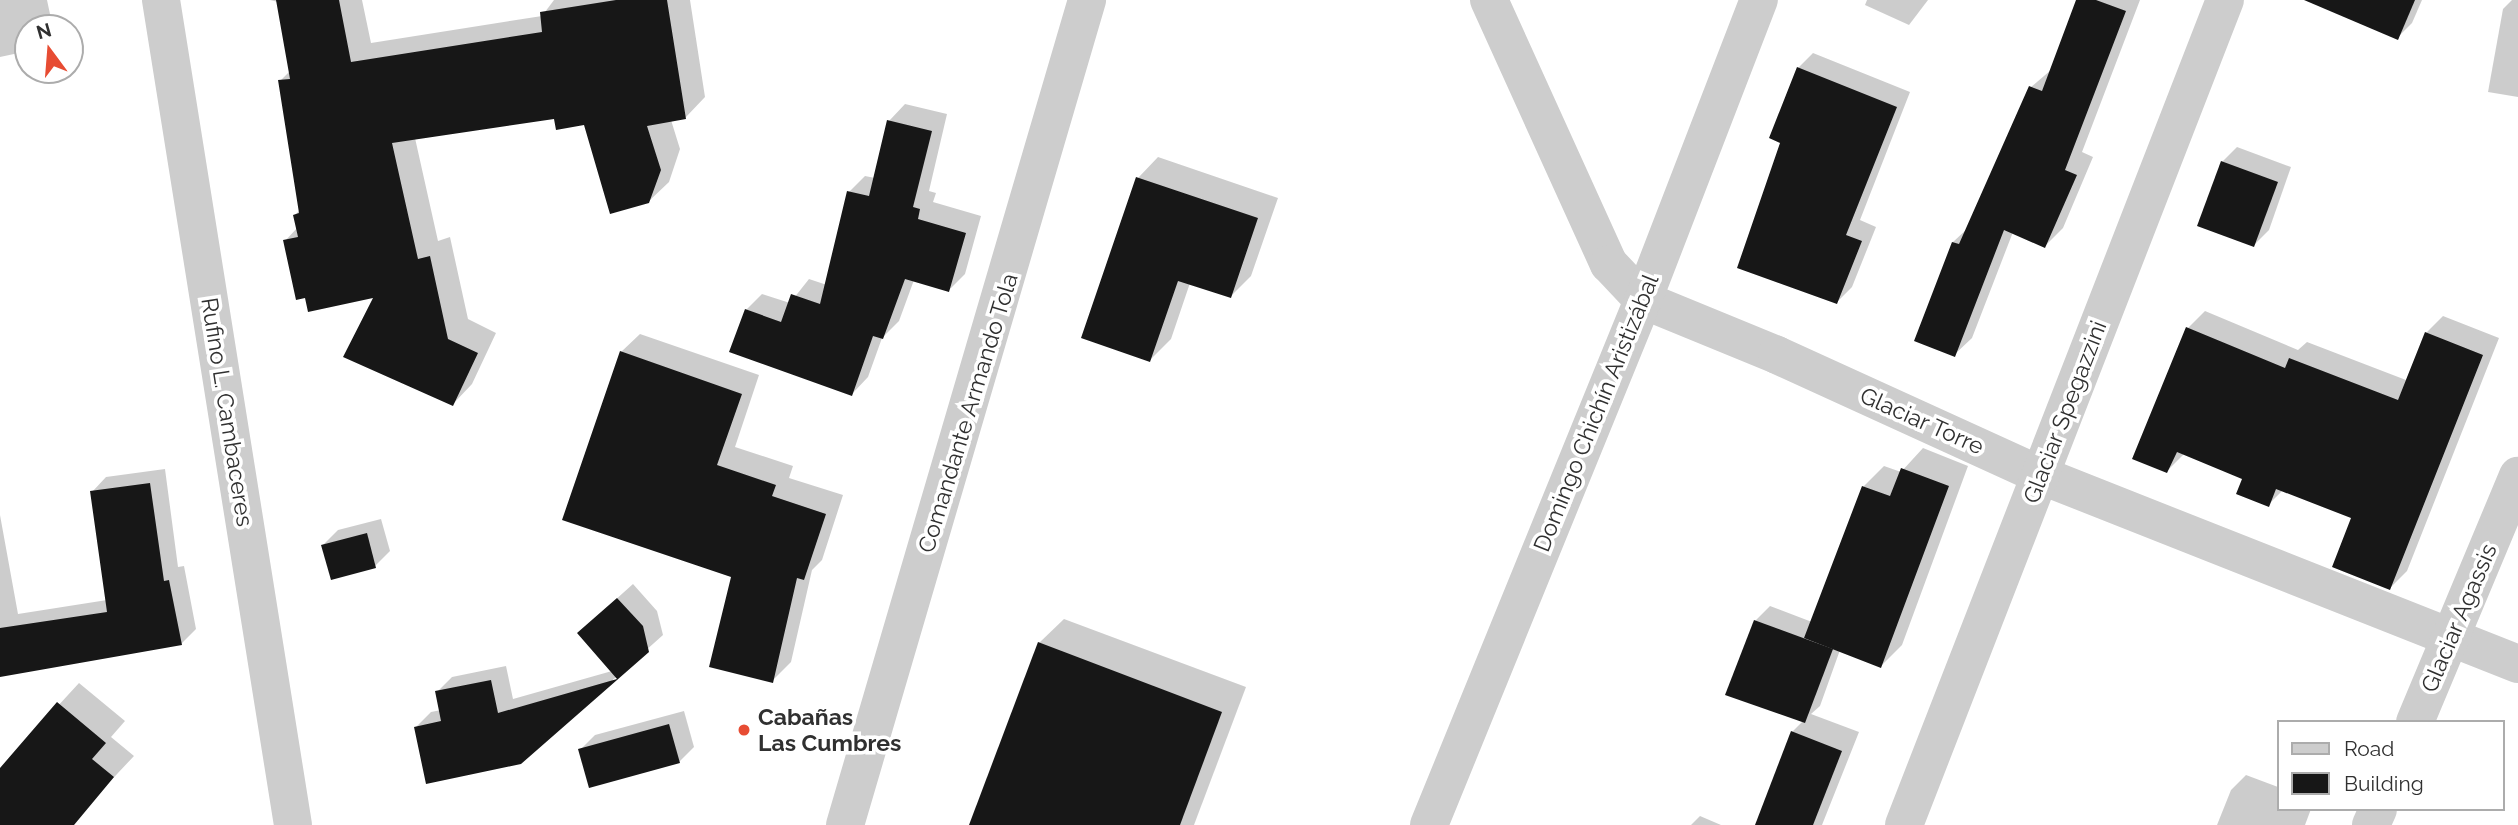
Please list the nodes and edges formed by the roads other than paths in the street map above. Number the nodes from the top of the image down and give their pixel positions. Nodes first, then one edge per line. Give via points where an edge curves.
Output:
1 (161, 0) edge
2 (1087, 0) edge
3 (1489, 0) edge
4 (1759, 0) edge
5 (2225, 0) edge
6 (1643, 300) junction
7 (2040, 475) junction
8 (2518, 476) edge
9 (2451, 640) junction
10 (2518, 664) edge
11 (2416, 720) edge
12 (293, 825) edge
13 (845, 825) edge
14 (1429, 825) edge
15 (1904, 825) edge

1 - 12 street, Rufino L. Cambaceres
2 - 13 street, Comandante Armando Tola
3 - 6 street, Glaciar Torre via 1609,264
4 - 6 street, Domingo Chichín Aristizábal
5 - 7 street, Glaciar Spegazzini
6 - 7 street, Glaciar Torre via 1777,355
6 - 14 street, Domingo Chichín Aristizábal
7 - 9 street, Glaciar Torre
7 - 15 street, Glaciar Spegazzini
8 - 9 street, Glaciar Agassis
9 - 10 street, Glaciar Torre
9 - 11 street, Glaciar Agassis

